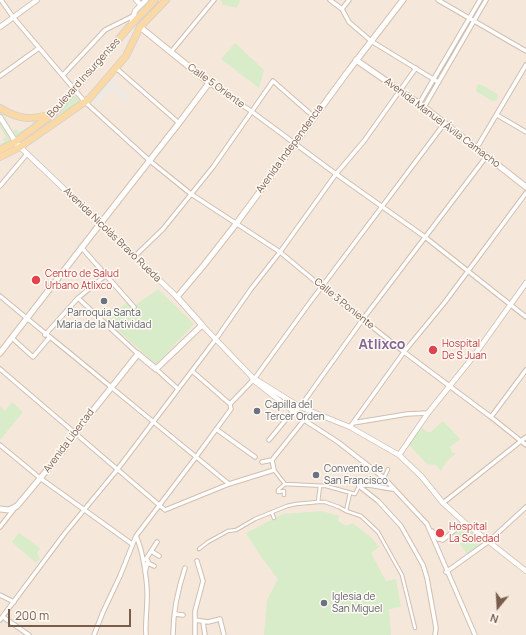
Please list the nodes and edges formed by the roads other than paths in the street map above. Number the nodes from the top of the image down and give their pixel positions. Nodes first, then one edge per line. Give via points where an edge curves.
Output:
1 (1, 0) edge
2 (37, 0) edge
3 (136, 0) edge
4 (146, 0) edge
5 (155, 0) edge
6 (166, 0) edge
7 (214, 0) edge
8 (330, 0) edge
9 (349, 0) edge
10 (403, 0) edge
11 (438, 0) edge
12 (480, 0) edge
13 (486, 0) edge
14 (140, 5) junction
15 (342, 10) junction
16 (133, 16) junction
17 (13, 17) junction
18 (469, 19) junction
19 (474, 21) junction
20 (130, 26) junction
21 (0, 27) edge
22 (140, 27) junction
23 (371, 41) junction
24 (39, 48) junction
25 (526, 51) edge
26 (172, 52) junction
27 (356, 60) junction
28 (526, 65) edge
29 (116, 68) junction
30 (416, 68) junction
31 (63, 75) junction
32 (0, 76) edge
33 (434, 79) junction
34 (438, 82) junction
35 (209, 83) junction
36 (400, 90) junction
37 (75, 92) junction
38 (85, 102) junction
39 (422, 106) junction
40 (0, 108) edge
41 (251, 111) junction
42 (54, 113) junction
43 (497, 115) junction
44 (0, 117) edge
45 (314, 117) junction
46 (179, 123) junction
47 (444, 124) junction
48 (526, 132) edge
49 (15, 142) junction
50 (294, 143) junction
51 (20, 147) junction
52 (476, 149) junction
53 (0, 150) edge
54 (27, 154) junction
55 (486, 156) junction
56 (0, 157) edge
57 (150, 161) junction
58 (336, 174) junction
59 (0, 186) edge
60 (526, 187) edge
61 (526, 193) edge
62 (191, 194) junction
63 (382, 207) junction
64 (100, 224) junction
65 (236, 224) junction
66 (425, 237) junction
67 (82, 248) junction
68 (280, 252) junction
69 (134, 256) junction
70 (467, 271) junction
71 (106, 275) junction
72 (526, 283) edge
73 (322, 287) junction
74 (0, 296) edge
75 (177, 297) junction
76 (78, 298) junction
77 (510, 305) junction
78 (134, 307) dead end
79 (526, 317) edge
80 (26, 318) junction
81 (363, 319) junction
82 (202, 325) junction
83 (47, 336) junction
84 (12, 338) junction
85 (216, 339) junction
86 (404, 352) junction
87 (0, 353) edge
88 (138, 354) junction
89 (0, 369) edge
90 (156, 369) junction
91 (526, 370) edge
92 (192, 371) junction
93 (253, 378) junction
94 (449, 386) junction
95 (111, 387) junction
96 (178, 389) junction
97 (230, 404) junction
98 (300, 407) junction
99 (293, 411) junction
100 (428, 413) junction
101 (491, 417) junction
102 (304, 420) junction
103 (152, 422) junction
104 (351, 425) junction
105 (216, 429) junction
106 (75, 433) junction
107 (526, 437) edge
108 (269, 440) dead end
109 (522, 442) junction
110 (0, 445) edge
111 (526, 445) edge
112 (399, 455) junction
113 (196, 457) junction
114 (255, 457) dead end
115 (272, 460) junction
116 (262, 462) dead end
117 (388, 469) dead end
118 (117, 470) junction
119 (274, 470) junction
120 (40, 478) junction
121 (368, 478) dead end
122 (384, 478) junction
123 (229, 484) junction
124 (285, 484) junction
125 (368, 485) junction
126 (320, 486) junction
127 (360, 486) junction
128 (394, 489) junction
129 (350, 493) junction
130 (284, 494) dead end
131 (318, 502) junction
132 (443, 503) junction
133 (159, 506) junction
134 (526, 507) edge
135 (0, 509) edge
136 (14, 509) junction
137 (84, 511) junction
138 (346, 511) junction
139 (272, 513) junction
140 (274, 518) dead end
141 (464, 522) junction
142 (427, 524) junction
143 (0, 527) edge
144 (136, 536) junction
145 (441, 541) junction
146 (157, 542) dead end
147 (488, 542) junction
148 (435, 543) junction
149 (132, 544) junction
150 (199, 549) dead end
151 (151, 551) junction
152 (159, 556) dead end
153 (197, 561) dead end
154 (148, 563) junction
155 (154, 566) dead end
156 (185, 568) dead end
157 (526, 571) edge
158 (446, 572) junction
159 (145, 573) junction
160 (0, 596) edge
161 (14, 602) junction
162 (175, 614) junction
163 (183, 615) dead end
164 (1, 619) edge
165 (195, 620) junction
166 (203, 622) junction
167 (415, 628) dead end
168 (29, 635) edge
169 (94, 635) edge
170 (146, 635) edge
171 (173, 635) edge
172 (195, 635) edge
173 (205, 635) edge
174 (224, 635) edge
175 (435, 635) edge
176 (475, 635) edge

1 - 17 street, Calle 3 Poniente
2 - 17 street
3 - 14 street
4 - 14 street, Boulevard Insurgentes
5 - 20 main road, Boulevard Insurgentes
6 - 22 main road, Boulevard Insurgentes
7 - 26 street
8 - 15 street
9 - 15 street
10 - 23 main road, Avenida Independencia
11 - 18 street
12 - 18 street
13 - 19 street
14 - 16 street, Boulevard Insurgentes
15 - 23 street via 349,22
16 - 20 street, Boulevard Insurgentes
16 - 31 street via 105,30
17 - 21 street
17 - 24 street, Calle 3 Poniente
18 - 19 street
18 - 33 street
19 - 25 street
19 - 34 street
20 - 37 main road, Boulevard Insurgentes
22 - 26 main road, Calle 5 Oriente
22 - 29 main road, Boulevard Insurgentes via 126,56
23 - 27 main road, Avenida Independencia
23 - 30 street
24 - 31 street, Calle 3 Poniente
24 - 32 street
26 - 35 main road, Calle 5 Oriente
27 - 36 main road, Avenida Manuel Ávila Camacho
27 - 45 main road, Avenida Independencia
28 - 43 street
29 - 38 main road, Boulevard Insurgentes
29 - 46 street
30 - 33 street
30 - 36 street
31 - 37 street, Calle 3 Poniente
33 - 34 street
33 - 39 street
34 - 39 street
35 - 41 street, Calle 5 Oriente
35 - 46 main road
36 - 39 main road, Avenida Manuel Ávila Camacho
36 - 58 street via 364,141
37 - 38 street, Calle 3 Poniente
37 - 42 main road, Boulevard Insurgentes
38 - 51 main road, Boulevard Insurgentes
38 - 57 street, Calle 3 Poniente
39 - 47 main road, Avenida Manuel Ávila Camacho
40 - 42 main road via 24,118
41 - 45 street via 273,81
41 - 50 street, Calle 5 Oriente
41 - 62 street via 213,167
42 - 49 main road, Boulevard Insurgentes
43 - 48 street
43 - 52 street
44 - 49 street, Avenida Nicolás Bravo Rueda
45 - 50 main road, Avenida Independencia
46 - 57 main road
47 - 52 main road, Avenida Manuel Ávila Camacho
47 - 63 street
49 - 51 street, Avenida Nicolás Bravo Rueda
49 - 53 main road, Boulevard Insurgentes
50 - 58 street, Calle 5 Oriente
50 - 65 main road, Avenida Independencia
51 - 54 street, Avenida Nicolás Bravo Rueda
51 - 56 main road, Boulevard Insurgentes
52 - 55 main road, Avenida Manuel Ávila Camacho
54 - 59 street
54 - 64 street, Avenida Nicolás Bravo Rueda
55 - 60 main road, Avenida Manuel Ávila Camacho
55 - 66 street
57 - 62 street, Calle 3 Poniente
57 - 64 main road
58 - 63 street, Calle 5 Oriente
58 - 68 street
61 - 70 street
62 - 65 street, Calle 3 Poniente
62 - 69 street via 163,229
63 - 66 street, Calle 5 Oriente
63 - 73 street
64 - 67 main road
64 - 69 street, Avenida Nicolás Bravo Rueda
65 - 68 street, Calle 3 Poniente
65 - 75 main road, Avenida Independencia
66 - 70 street, Calle 5 Oriente
66 - 81 street
67 - 71 street
67 - 80 main road
68 - 73 street, Calle 3 Poniente
68 - 85 street via 251,288
69 - 75 street, Avenida Nicolás Bravo Rueda
70 - 77 street, Calle 5 Oriente
70 - 86 street
71 - 76 street
71 - 78 street
72 - 77 street
73 - 81 street, Calle 3 Poniente
73 - 93 street
74 - 80 street
75 - 82 main road, Avenida Nicolás Bravo Rueda
76 - 83 street
76 - 88 street
77 - 79 street, Calle 5 Oriente
77 - 94 street
80 - 83 street
80 - 84 main road
81 - 86 street, Calle 3 Poniente
81 - 98 street
82 - 85 street
82 - 90 main road
83 - 84 street via 33,357
83 - 95 street
84 - 87 main road
85 - 92 street
85 - 93 street
86 - 94 street, Calle 3 Poniente
86 - 104 street
88 - 90 main road
88 - 95 main road, Avenida Libertad
89 - 106 street
90 - 96 street
91 - 101 street
92 - 96 street
92 - 97 street
93 - 97 street
93 - 98 street
93 - 99 street
94 - 100 street
94 - 101 street, Calle 3 Poniente
95 - 103 street
95 - 106 main road, Avenida Libertad
96 - 103 street
97 - 105 street via 230,409
98 - 99 street
98 - 104 street
99 - 102 street
99 - 108 street
100 - 104 street via 407,414
100 - 112 street
101 - 109 street, Calle 3 Poniente
102 - 115 street
102 - 122 street via 338,442
103 - 113 street
103 - 118 street
104 - 112 street
105 - 113 street
105 - 114 street
106 - 118 street
106 - 120 main road, Avenida Libertad
107 - 109 street
109 - 111 street, Calle 3 Poniente
109 - 132 street
110 - 120 street
112 - 132 street via 422,477
113 - 123 street
113 - 133 street
115 - 116 street
115 - 119 street
117 - 122 street
118 - 133 street
118 - 137 street
119 - 123 street
119 - 124 street
120 - 136 main road, Avenida Libertad
120 - 137 street
121 - 125 street
122 - 128 street
123 - 133 street via 165,510
124 - 126 street
124 - 130 street via 278,490 284,491
125 - 127 street
125 - 128 street
126 - 129 street
126 - 131 street
127 - 129 street via 355,494
127 - 175 street via 378,500 401,526 423,565 436,628
128 - 142 street
129 - 138 street
131 - 138 street via 339,506
131 - 139 street via 296,504
132 - 141 street
133 - 144 street
134 - 147 street
135 - 136 main road
136 - 143 street, Avenida Libertad
137 - 149 street
137 - 161 street
138 - 167 street via 361,516 371,524 387,546 402,575
139 - 140 street
139 - 150 street via 236,530 228,531
141 - 145 street
141 - 147 street
142 - 145 street
142 - 148 street
144 - 149 street
144 - 159 street via 142,544
145 - 148 street
146 - 151 street
147 - 157 street
147 - 158 street
148 - 158 street
149 - 169 street
151 - 152 street
151 - 154 street via 146,559
153 - 165 street via 203,581
154 - 155 street
154 - 159 street
156 - 162 street via 179,585
158 - 176 street
159 - 170 street via 148,599
160 - 161 street
161 - 164 street
162 - 163 street
162 - 171 street
164 - 168 street
165 - 166 street
165 - 172 street
166 - 173 street
166 - 174 street via 220,619

